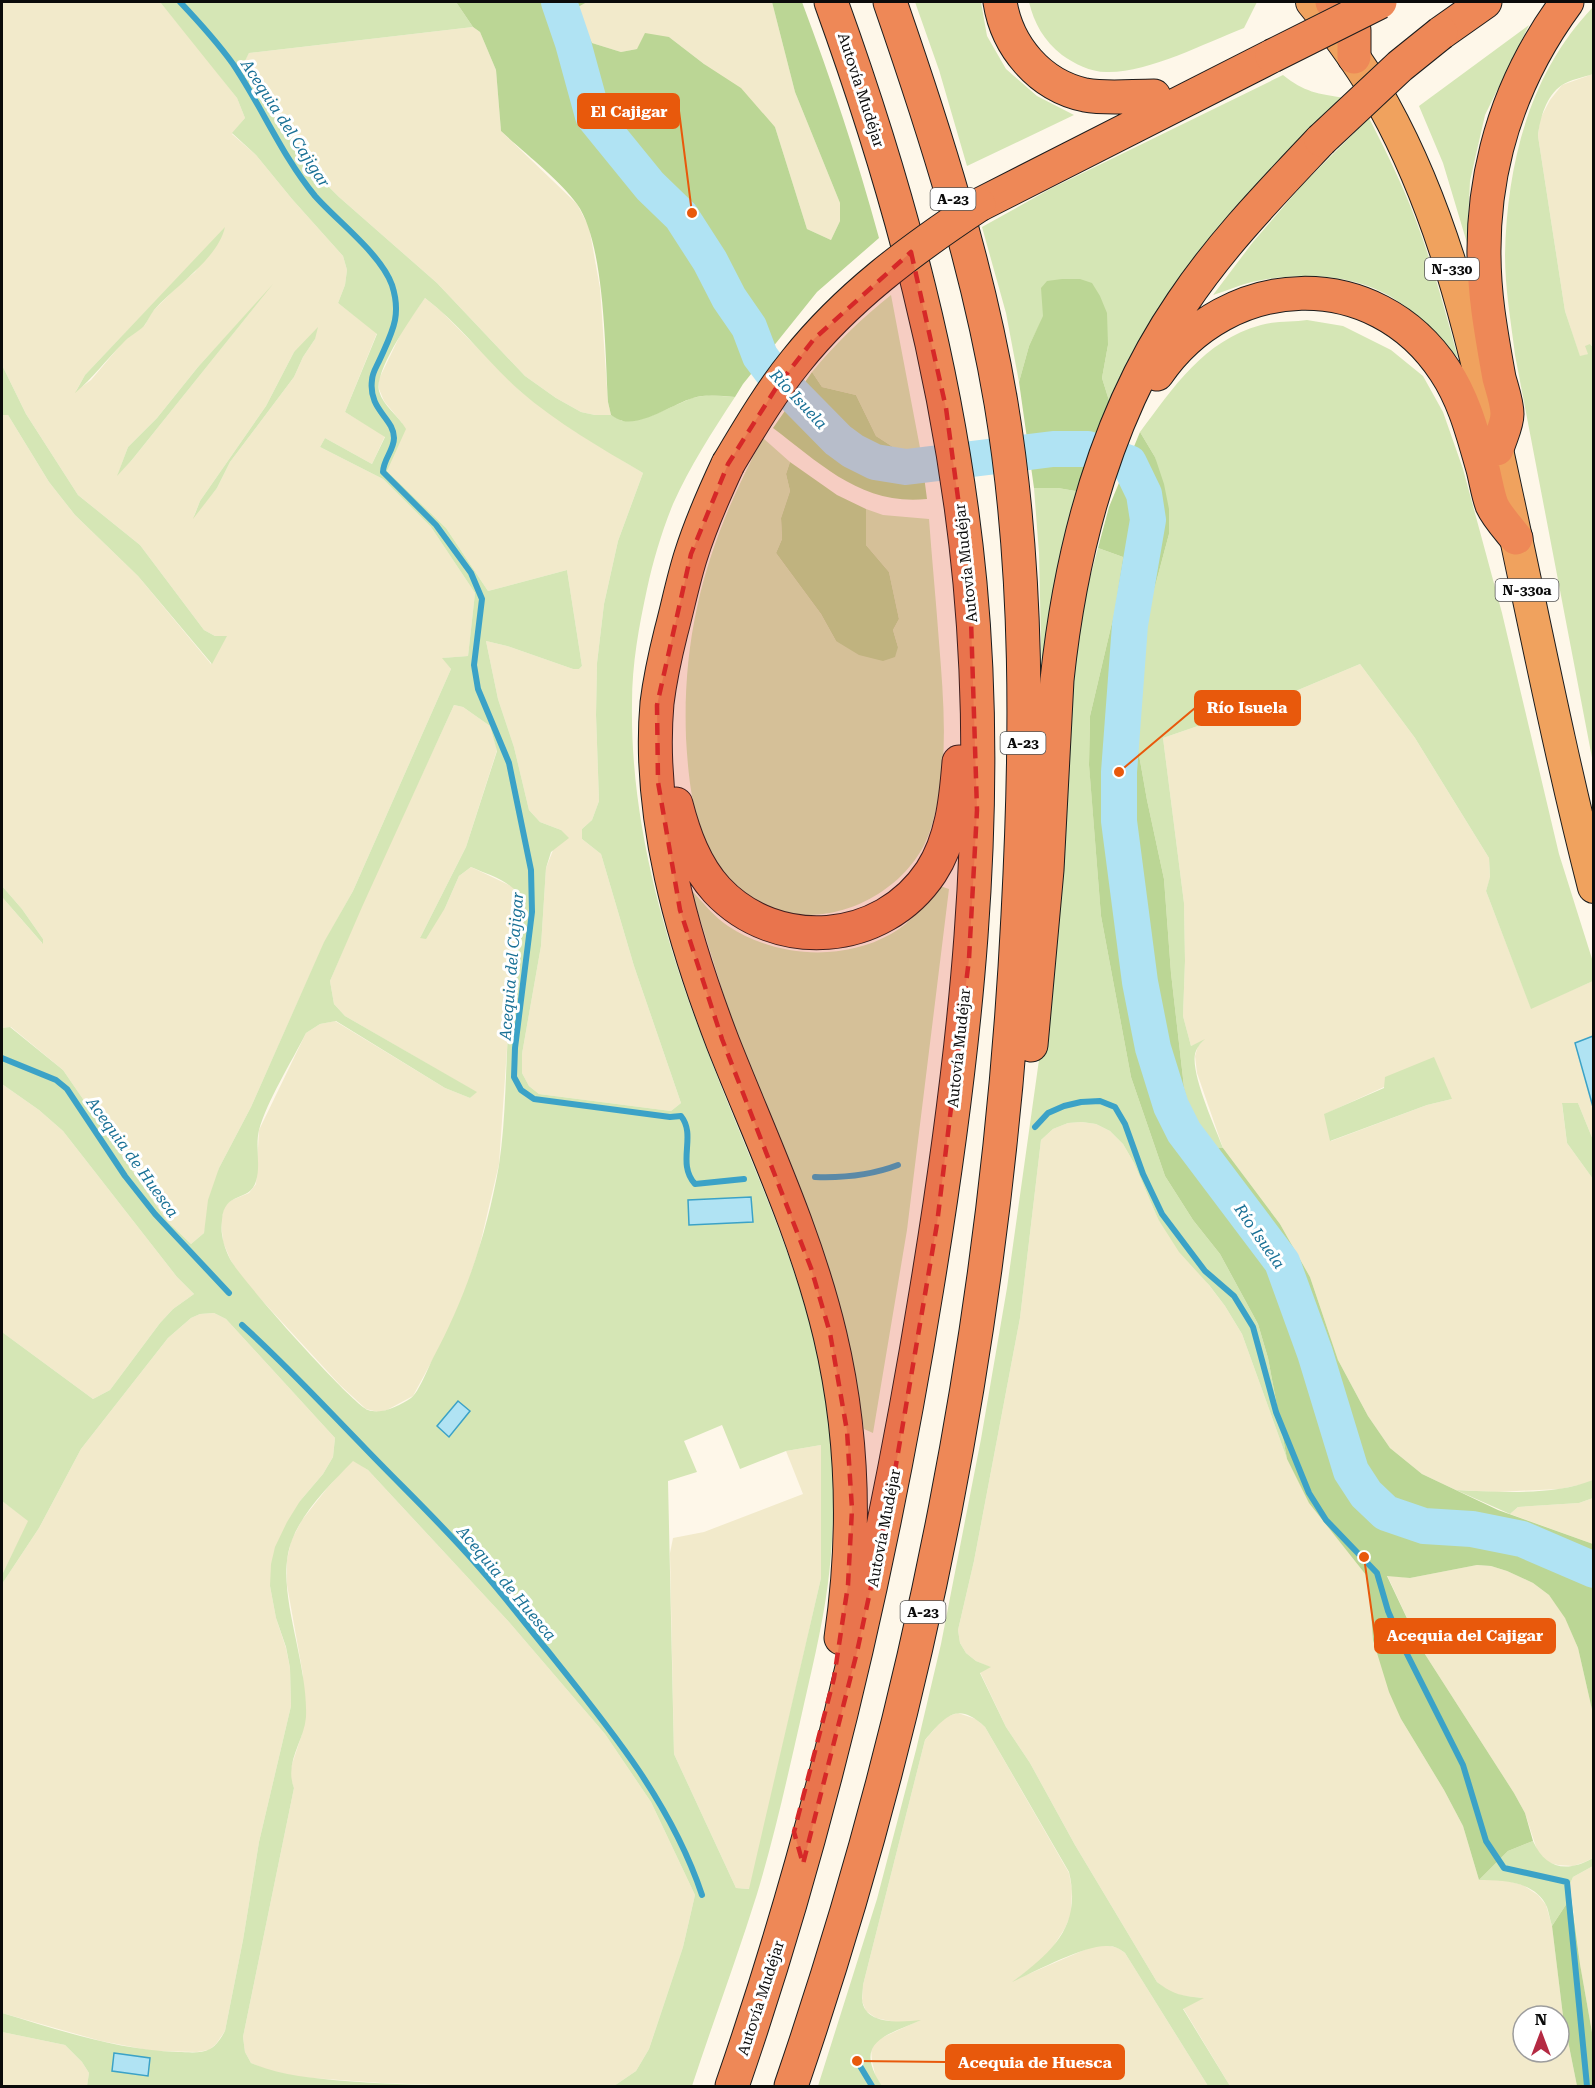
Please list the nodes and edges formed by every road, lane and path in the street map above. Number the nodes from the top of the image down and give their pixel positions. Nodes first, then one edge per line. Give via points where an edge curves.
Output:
1 (831, 2) edge
2 (890, 2) edge
3 (1000, 2) edge
4 (1312, 2) edge
5 (1332, 2) edge
6 (1340, 2) edge
7 (1380, 2) edge
8 (1485, 2) edge
9 (1567, 2) edge
10 (1266, 49) junction
11 (1354, 57) junction
12 (1154, 96) junction
13 (979, 205) junction
14 (1131, 393) junction
15 (1497, 449) junction
16 (1516, 538) junction
17 (970, 588) junction
18 (671, 632) junction
19 (1593, 887) edge
20 (981, 1293) junction
21 (803, 1864) junction
22 (732, 2086) edge
23 (791, 2086) edge

1 - 17 highway, Autovía Mudéjar via 905,229 946,408
2 - 20 highway, A-23 via 937,143 988,337 1018,540 1024,700 1020,880 1010,1043
3 - 12 highway via 1015,45 1037,71 1052,81 1103,97
4 - 11 highway, N-330
5 - 11 highway via 1354,30
6 - 10 highway
7 - 10 highway, bridge
8 - 14 highway, bridge via 1400,66 1321,140 1261,204 1204,272 1163,333
9 - 15 highway via 1544,34 1517,85 1492,161 1486,201 1485,272 1493,344 1507,414
10 - 12 highway
10 - 13 highway
11 - 15 highway, N-330 via 1401,139 1434,215 1463,305
12 - 13 highway via 1020,166
13 - 18 highway, bridge via 899,260 834,318 778,385 728,464 702,523
14 - 16 highway via 1151,383 1194,332 1242,303 1297,293 1334,296 1361,304 1418,338 1445,371 1464,408 1492,506
14 - 20 highway via 1087,512 1069,594 1057,680 1042,942 1025,1095 1001,1271
15 - 16 highway, N-330
16 - 19 highway, N-330a
17 - 18 highway via 954,606 959,753 954,809 941,854 931,873 902,904 870,923 836,933 778,928 745,914 717,890 695,858 680,820 670,769
17 - 21 highway, Autovía Mudéjar via 977,810 969,959 955,1094 891,1494 857,1652
18 - 21 highway via 657,705 656,743 672,879 722,1039 814,1278 837,1369 847,1431 852,1509 848,1585 834,1678 794,1832
20 - 23 highway, A-23 via 945,1503 901,1711 843,1926
21 - 22 highway, Autovía Mudéjar

